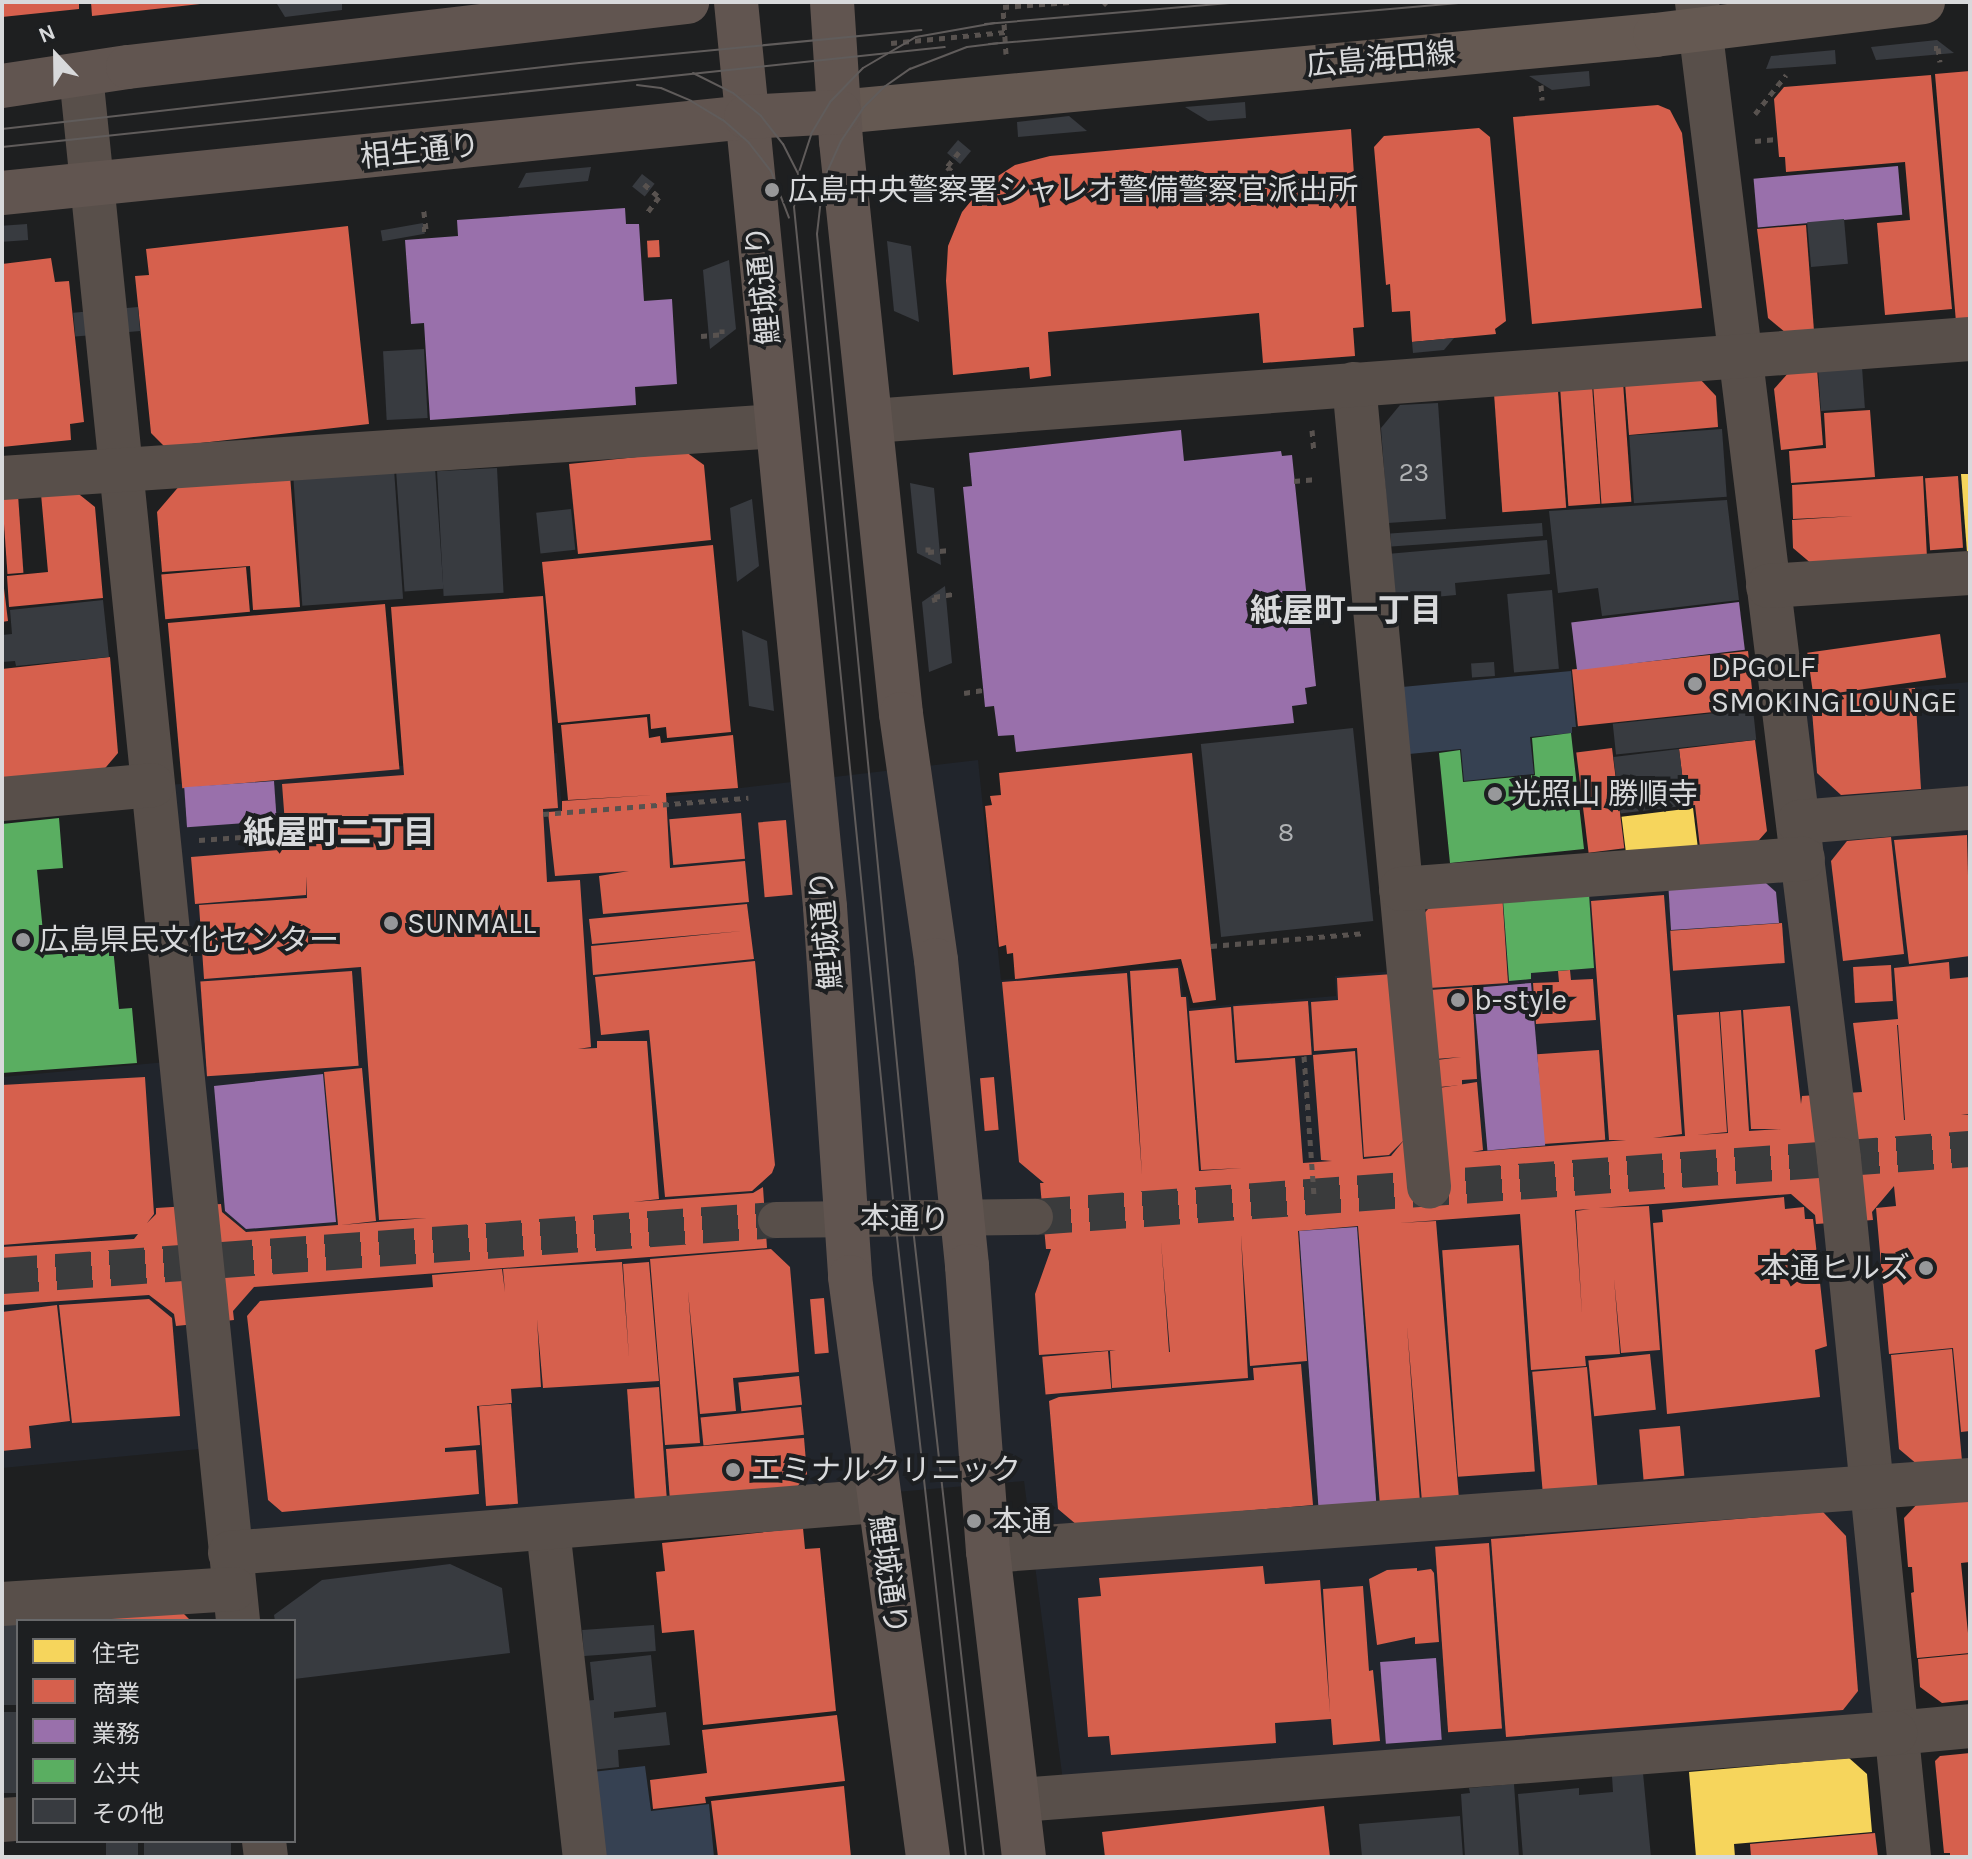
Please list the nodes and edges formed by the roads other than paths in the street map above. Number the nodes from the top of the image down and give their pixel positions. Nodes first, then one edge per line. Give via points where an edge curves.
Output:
1 (687, 2) edge
2 (736, 2) edge
3 (832, 2) edge
4 (1923, 2) edge
5 (1699, 16) edge
6 (81, 75) junction
7 (2, 86) edge
8 (839, 112) junction
9 (746, 117) junction
10 (92, 185) junction
11 (2, 193) edge
12 (1970, 339) edge
13 (1740, 357) junction
14 (1354, 384) junction
15 (872, 421) junction
16 (776, 426) junction
17 (121, 470) junction
18 (2, 478) edge
19 (1970, 573) edge
20 (1768, 586) junction
21 (152, 785) junction
22 (2, 799) edge
23 (1970, 808) edge
24 (1801, 840) junction
25 (1403, 909) junction
26 (1429, 1187) dead end
27 (1035, 1217) tunnel mouth
28 (847, 1218) junction
29 (962, 1219) junction
30 (776, 1220) tunnel mouth
31 (1970, 1480) edge
32 (1871, 1488) junction
33 (877, 1501) junction
34 (548, 1529) junction
35 (988, 1551) junction
36 (234, 1588) edge
37 (2, 1604) edge
38 (1970, 1726) edge
39 (1895, 1733) junction
40 (1020, 1800) junction
41 (585, 1857) edge
42 (928, 1857) edge
43 (1024, 1857) edge
44 (1909, 1857) edge

1 - 6 highway
2 - 9 highway, 鯉城通り
3 - 8 highway
4 - 5 main road, 広島海田線
5 - 8 main road, 広島海田線
5 - 13 street
6 - 7 highway
6 - 10 street
8 - 9 highway, 相生通り
8 - 15 highway
9 - 10 highway, 相生通り
9 - 16 highway, 鯉城通り
10 - 11 highway, 相生通り
10 - 17 street
12 - 13 street
13 - 14 street
13 - 20 street
14 - 15 street
14 - 25 street
15 - 29 highway via 901,714 936,960
16 - 17 street
16 - 28 highway, 鯉城通り via 825,907
17 - 18 street
17 - 21 street
19 - 20 street
20 - 24 street
21 - 22 street
21 - 36 street
23 - 24 street
24 - 25 street
24 - 32 street
25 - 26 street
27 - 29 street, 本通り
28 - 29 street, 本通り
28 - 30 street, 本通り
28 - 33 highway, 鯉城通り
29 - 35 highway
31 - 32 street
32 - 35 street
32 - 39 street
33 - 34 street
33 - 42 highway, 鯉城通り
34 - 36 street
34 - 41 street
35 - 40 highway
36 - 37 street
38 - 39 street
39 - 40 street
39 - 44 street
40 - 43 highway

